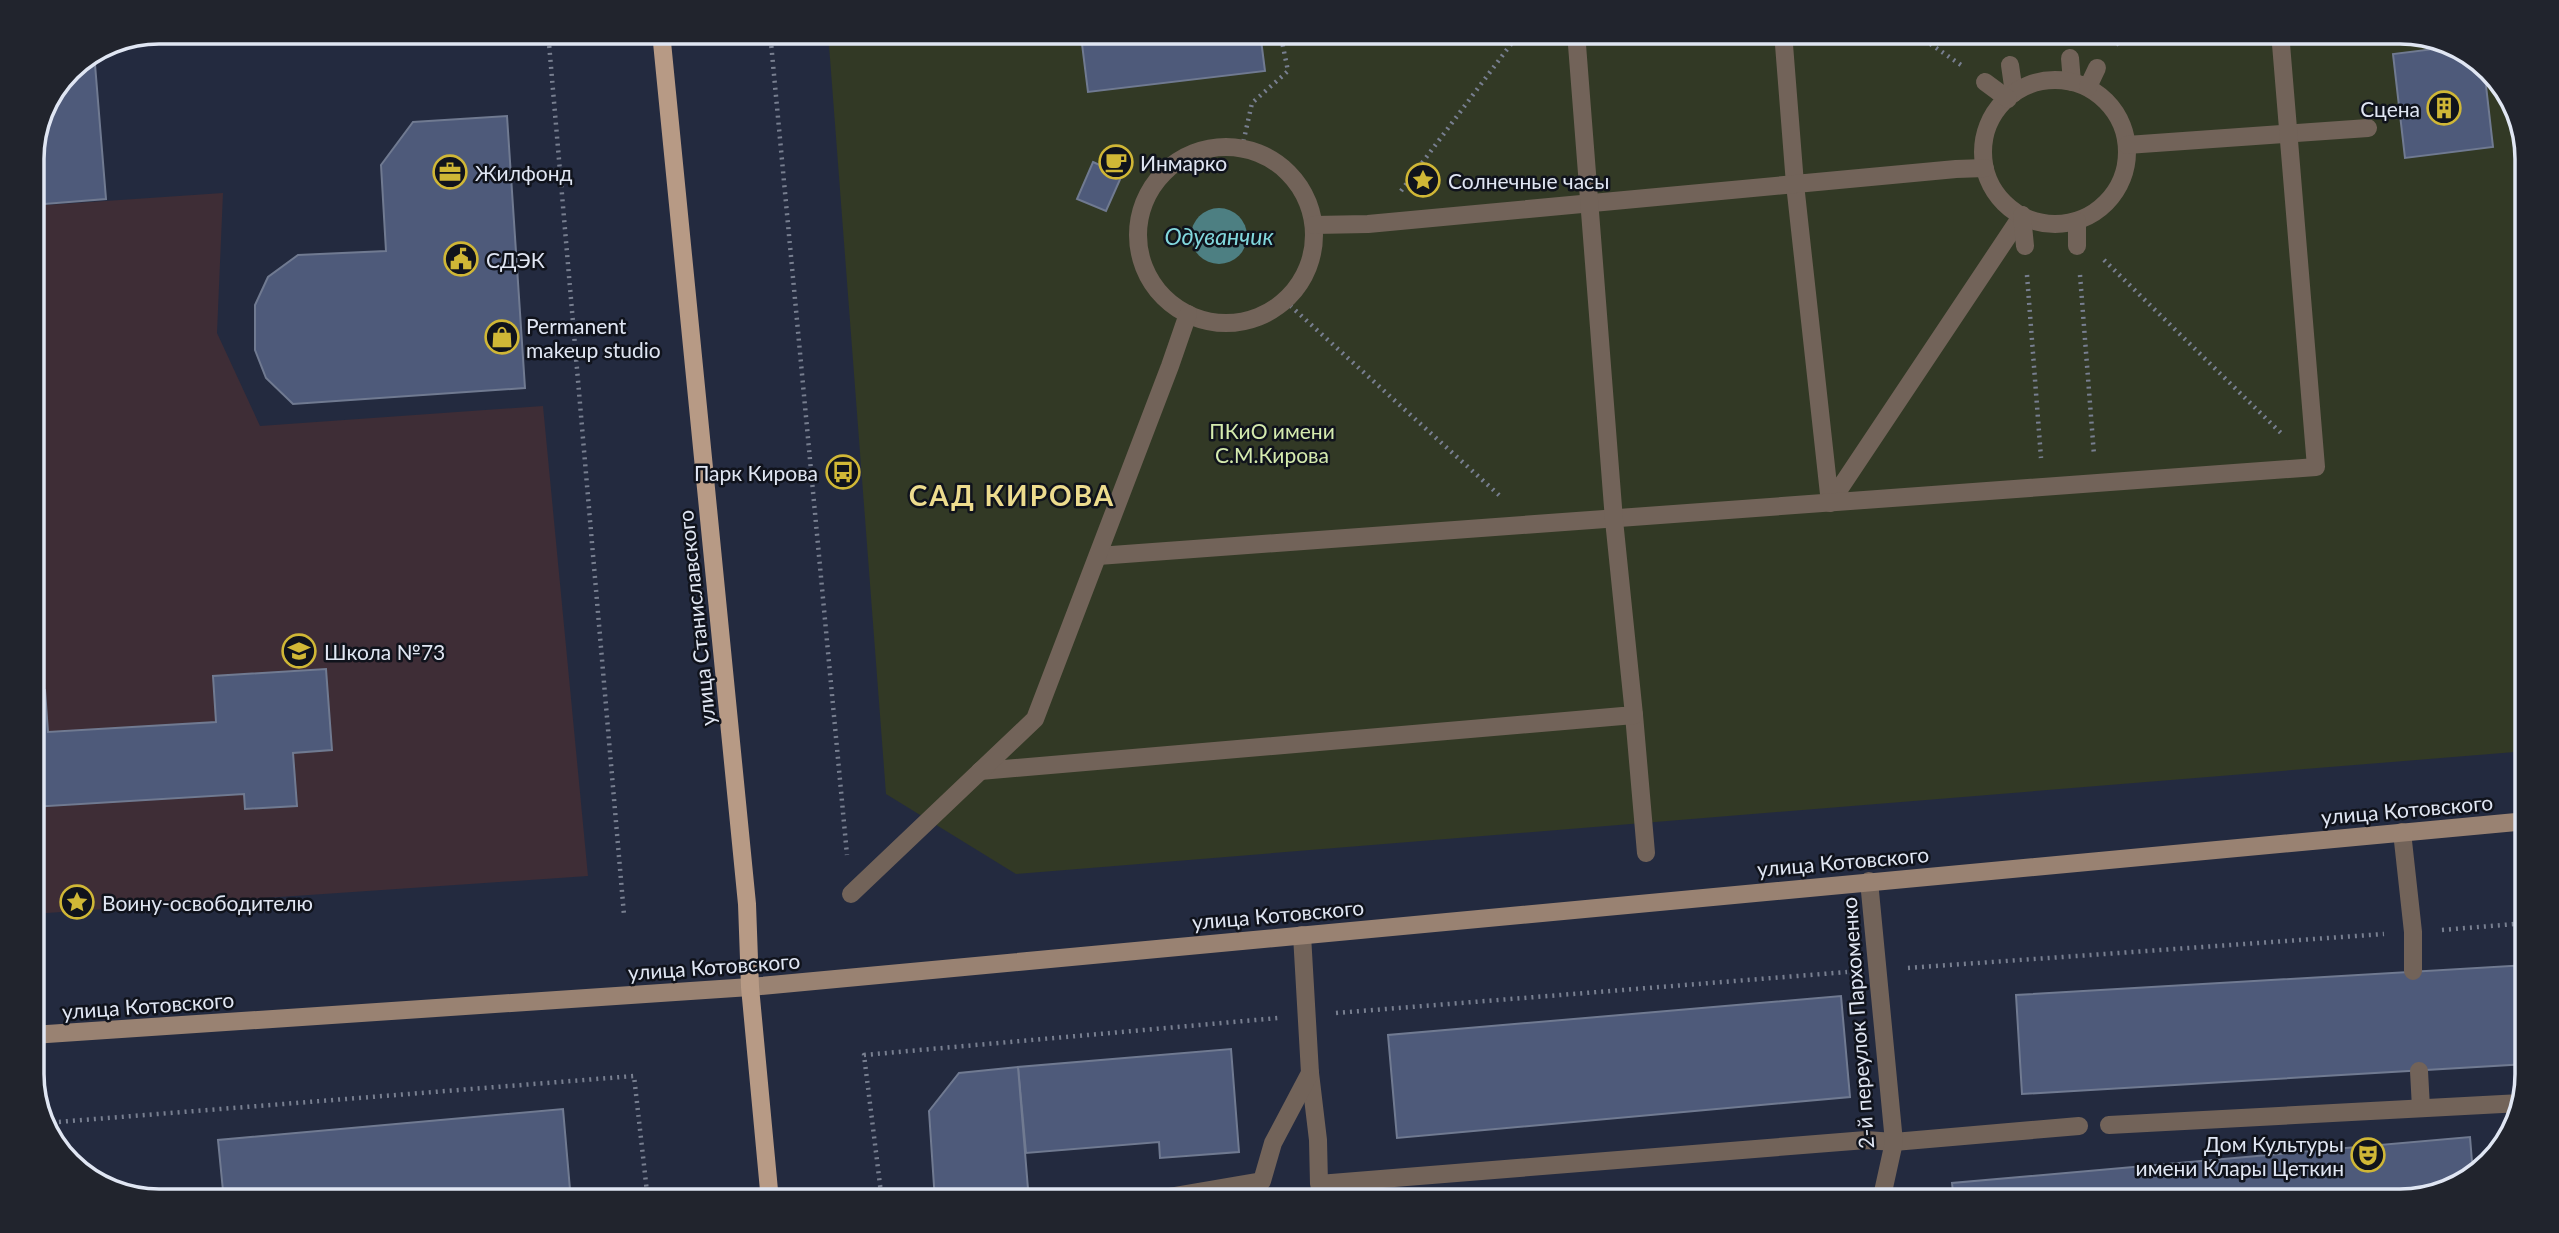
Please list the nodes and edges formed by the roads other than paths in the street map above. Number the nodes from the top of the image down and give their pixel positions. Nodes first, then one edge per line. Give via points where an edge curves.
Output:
1 (662, 44) edge
2 (1577, 44) edge
3 (1784, 44) edge
4 (2281, 44) edge
5 (2070, 58) dead end
6 (2010, 65) dead end
7 (2097, 68) dead end
8 (1985, 82) road end
9 (2080, 85) junction
10 (2011, 96) junction
11 (2368, 128) dead end
12 (2288, 133) junction
13 (2127, 145) junction
14 (1985, 168) junction
15 (1795, 184) junction
16 (1590, 204) junction
17 (2022, 215) junction
18 (2077, 220) junction
19 (1314, 225) junction
20 (2082, 244) road end
21 (2025, 246) road end
22 (1188, 314) junction
23 (1830, 503) junction
24 (1614, 520) junction
25 (1098, 556) junction
26 (1634, 715) junction
27 (980, 771) junction
28 (2515, 822) edge
29 (2402, 832) junction
30 (1646, 853) dead end
31 (1869, 881) junction
32 (851, 894) road end
33 (1302, 935) junction
34 (2413, 971) dead end
35 (750, 987) junction
36 (44, 1034) edge
37 (2419, 1071) dead end
38 (1310, 1073) junction
39 (2511, 1103) edge
40 (2421, 1108) junction
41 (2109, 1125) dead end
42 (2080, 1126) dead end
43 (1894, 1142) junction
44 (769, 1189) edge
45 (1217, 1189) edge
46 (1884, 1189) edge

1 - 35 main road, улица Станиславского via 747,904
2 - 16 street
3 - 15 street
4 - 12 street
5 - 9 street
6 - 10 street
7 - 9 street
8 - 10 street
9 - 10 street via 2042,81
9 - 13 street via 2107,102 2121,122
10 - 14 street via 1989,123 1983,145
11 - 12 street
12 - 13 street
12 - 23 street via 2316,467
13 - 18 street via 2125,170 2116,192 2099,209
14 - 15 street
14 - 17 street via 1994,190
15 - 16 street
15 - 23 street
16 - 19 street
16 - 24 street
17 - 18 street via 2053,224
17 - 21 street
17 - 23 street
18 - 20 street
19 - 22 street via 1313,253 1303,279 1285,301 1261,316 1234,323
19 - 22 street via 1307,198 1291,175 1269,157 1242,148 1214,147 1185,156 1160,175 1144,201 1137,230 1141,261 1155,288
22 - 25 street
23 - 24 street
24 - 25 street
24 - 26 street
25 - 27 street via 1035,719
26 - 27 street
26 - 30 street
27 - 32 street
28 - 29 main road, улица Котовского
29 - 31 main road, улица Котовского
29 - 34 street
31 - 33 main road, улица Котовского
31 - 43 street, 2-й переулок Пархоменко
33 - 35 main road, улица Котовского
33 - 38 street
35 - 36 main road, улица Котовского
35 - 44 main road, улица Станиславского
37 - 40 street
38 - 43 street via 1319,1184 1866,1140
38 - 45 street via 1273,1143 1262,1181
39 - 40 street
40 - 41 street
42 - 43 street
43 - 46 street, 2-й переулок Пархоменко

